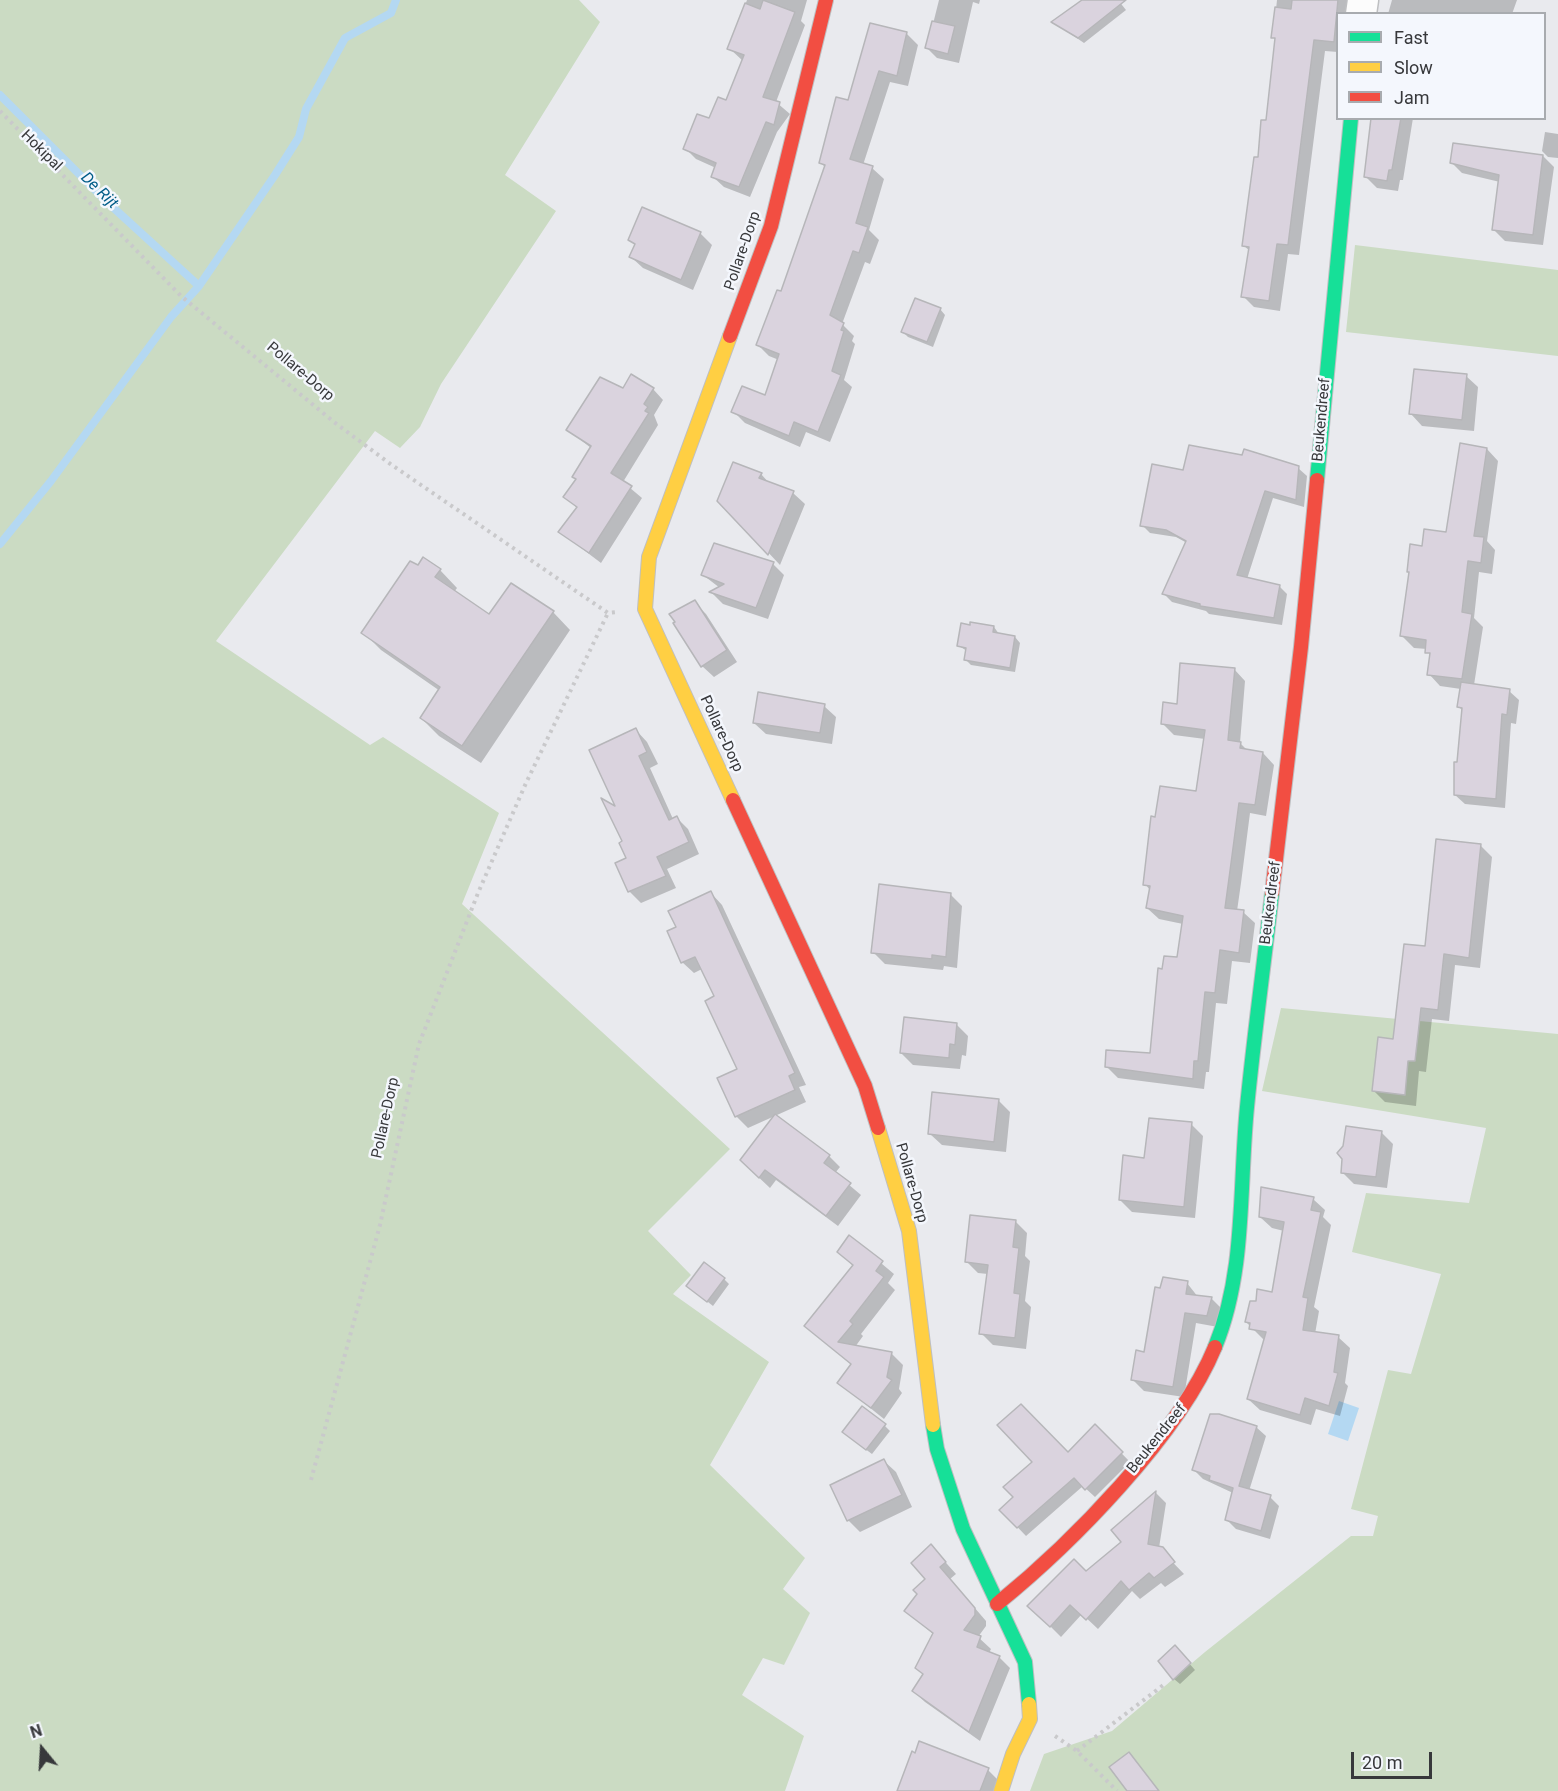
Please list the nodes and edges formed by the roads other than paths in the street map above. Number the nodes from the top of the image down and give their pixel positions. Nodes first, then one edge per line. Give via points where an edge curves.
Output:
1 (826, 0) edge
2 (1351, 120) edge
3 (997, 1604) junction
4 (1001, 1791) edge

1 - 3 street, Pollare-Dorp via 771,226 649,557 645,609 865,1086 909,1231 925,1376 938,1449 963,1529
2 - 3 street, Beukendreef via 1301,647 1247,1108 1236,1276 1226,1320 1182,1411 1111,1495 1027,1580
3 - 4 street, Pollare-Dorp via 1025,1662 1030,1719

